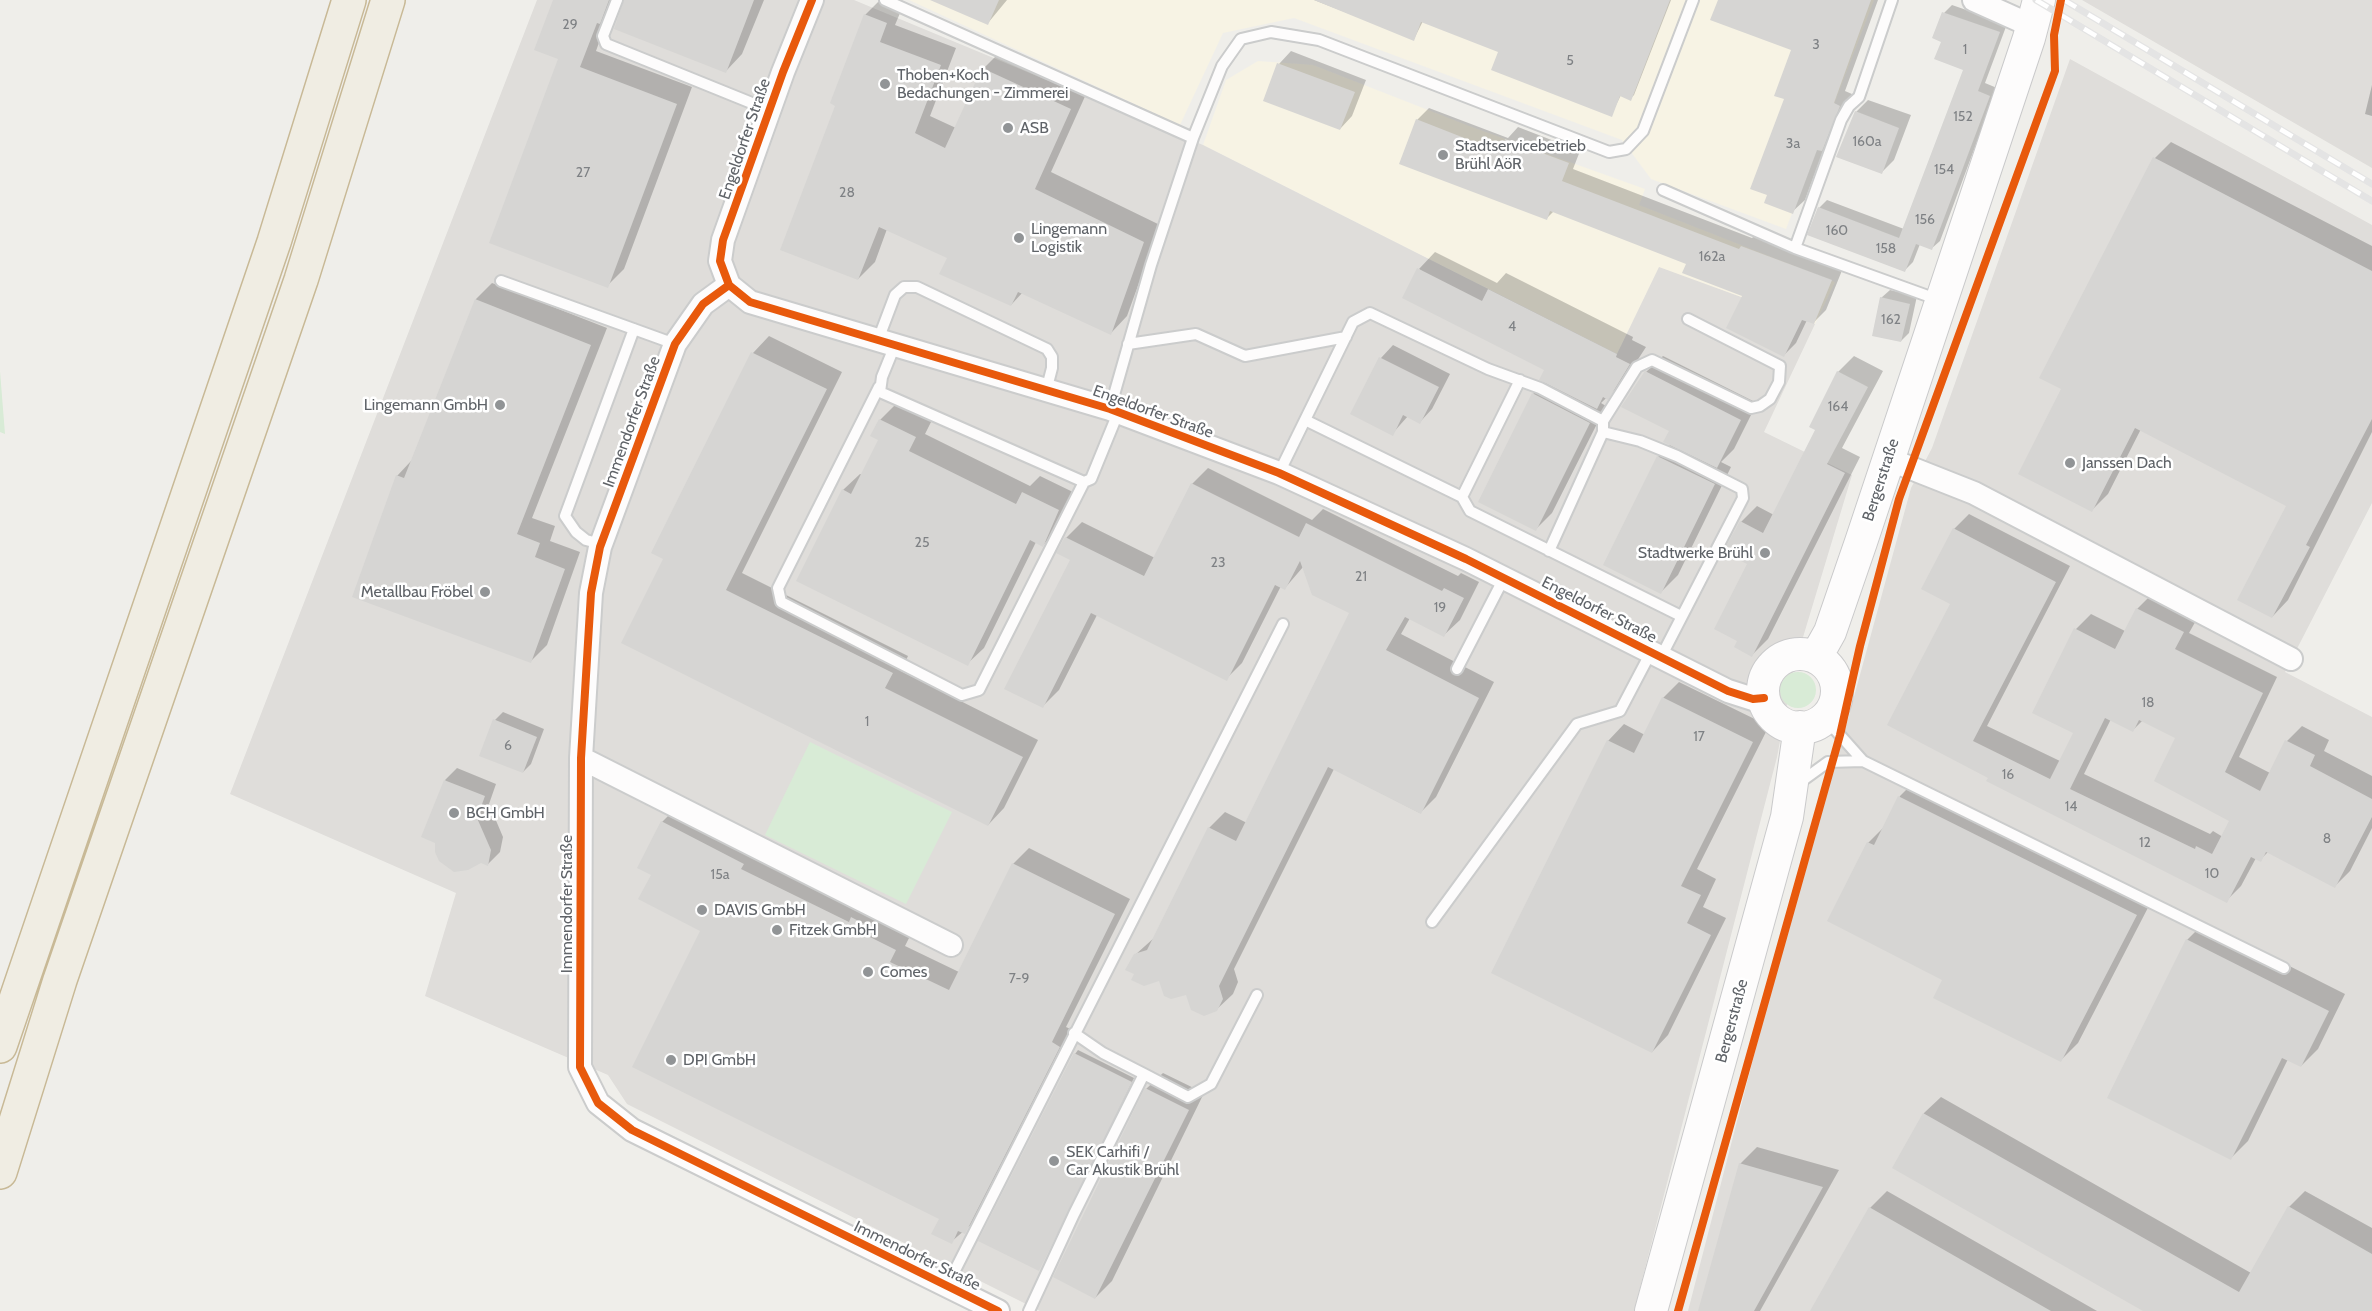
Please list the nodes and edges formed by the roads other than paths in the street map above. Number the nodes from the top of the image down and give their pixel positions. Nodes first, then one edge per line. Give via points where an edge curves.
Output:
1 (349, 0) edge
2 (388, 0) edge
3 (617, 0) edge
4 (812, 0) edge
5 (885, 0) edge
6 (1693, 0) edge
7 (1892, 0) edge
8 (1974, 0) edge
9 (2036, 13) edge
10 (769, 110) junction
11 (1192, 138) junction
12 (1663, 190) dead end
13 (1795, 248) junction
14 (501, 281) dead end
15 (729, 285) junction
16 (1942, 301) junction
17 (1688, 319) dead end
18 (634, 329) junction
19 (1346, 337) junction
20 (887, 343) junction
21 (675, 344) junction
22 (1128, 344) junction
23 (1520, 380) junction
24 (879, 387) junction
25 (1047, 391) junction
26 (1114, 411) junction
27 (1305, 420) junction
28 (1603, 426) junction
29 (1888, 459) junction
30 (1279, 473) junction
31 (1084, 482) junction
32 (1462, 497) junction
33 (601, 544) junction
34 (1549, 551) junction
35 (1504, 578) junction
36 (1681, 616) junction
37 (1283, 624) dead end
38 (1656, 654) junction
39 (1816, 657) junction
40 (2291, 659) dead end
41 (1457, 669) dead end
42 (1764, 698) junction
43 (1814, 722) junction
44 (581, 758) junction
45 (1863, 760) junction
46 (1792, 789) junction
47 (1432, 922) dead end
48 (951, 945) dead end
49 (2284, 968) dead end
50 (1257, 994) dead end
51 (1074, 1033) junction
52 (0, 1046) edge
53 (1144, 1074) junction
54 (0, 1172) edge
55 (947, 1286) junction
56 (998, 1311) edge
57 (1029, 1311) edge
58 (1651, 1311) edge

1 - 52 highway via 267,262
2 - 54 highway via 301,280 64,969
3 - 10 lane via 603,36 606,45
4 - 10 street, Engeldorfer Straße
5 - 11 lane
6 - 11 lane via 1643,131 1626,149 1609,152 1319,40 1271,32 1241,39 1222,66
7 - 13 lane via 1859,97 1841,120
8 - 9 street
9 - 16 street, Bergerstraße
10 - 15 street, Engeldorfer Straße via 723,240 720,261
11 - 22 lane
12 - 13 lane
13 - 16 lane
14 - 18 lane
15 - 20 street, Engeldorfer Straße via 750,302
15 - 21 street, Immendorfer Straße via 703,304
16 - 29 street, Bergerstraße
17 - 28 lane via 1780,366 1779,382 1770,399 1751,408 1652,360 1637,367
18 - 21 lane
18 - 33 lane via 565,516 586,540
19 - 22 lane via 1245,356 1196,334
19 - 23 lane via 1353,322 1370,313 1488,369
19 - 27 lane
20 - 24 lane
20 - 25 street, Engeldorfer Straße
20 - 25 lane via 895,295 904,287 917,287 1047,349 1052,368
21 - 33 street, Immendorfer Straße
22 - 26 lane
23 - 28 lane
23 - 32 lane
24 - 31 lane via 885,395
24 - 31 lane via 778,588 781,602 962,695 979,690
25 - 26 street, Engeldorfer Straße
26 - 30 street, Engeldorfer Straße
26 - 31 lane via 1091,479
27 - 30 lane
27 - 32 lane
28 - 34 lane
28 - 36 lane via 1677,456 1742,489 1743,498
29 - 39 street, Bergerstraße via 1830,632
29 - 40 street via 1974,493
30 - 35 street, Engeldorfer Straße
32 - 34 lane via 1470,511
33 - 44 street, Immendorfer Straße via 591,593
34 - 36 lane
35 - 38 street, Engeldorfer Straße
35 - 41 lane
36 - 38 lane
37 - 51 lane
38 - 42 street, Engeldorfer Straße via 1728,691 1753,699
38 - 47 lane via 1620,711 1577,724
39 - 42 street via 1790,655 1778,662 1764,684
39 - 43 street via 1835,677 1838,691 1835,704
42 - 43 street via 1781,722
43 - 45 lane via 1831,725
43 - 46 street, Bergerstraße
44 - 48 street
44 - 55 street, Immendorfer Straße via 580,1067 598,1102 632,1130
45 - 46 lane via 1828,762
45 - 49 lane
46 - 58 street, Bergerstraße
50 - 53 lane via 1211,1084 1188,1098
51 - 53 lane
51 - 55 lane
53 - 57 lane
55 - 56 street, Immendorfer Straße

